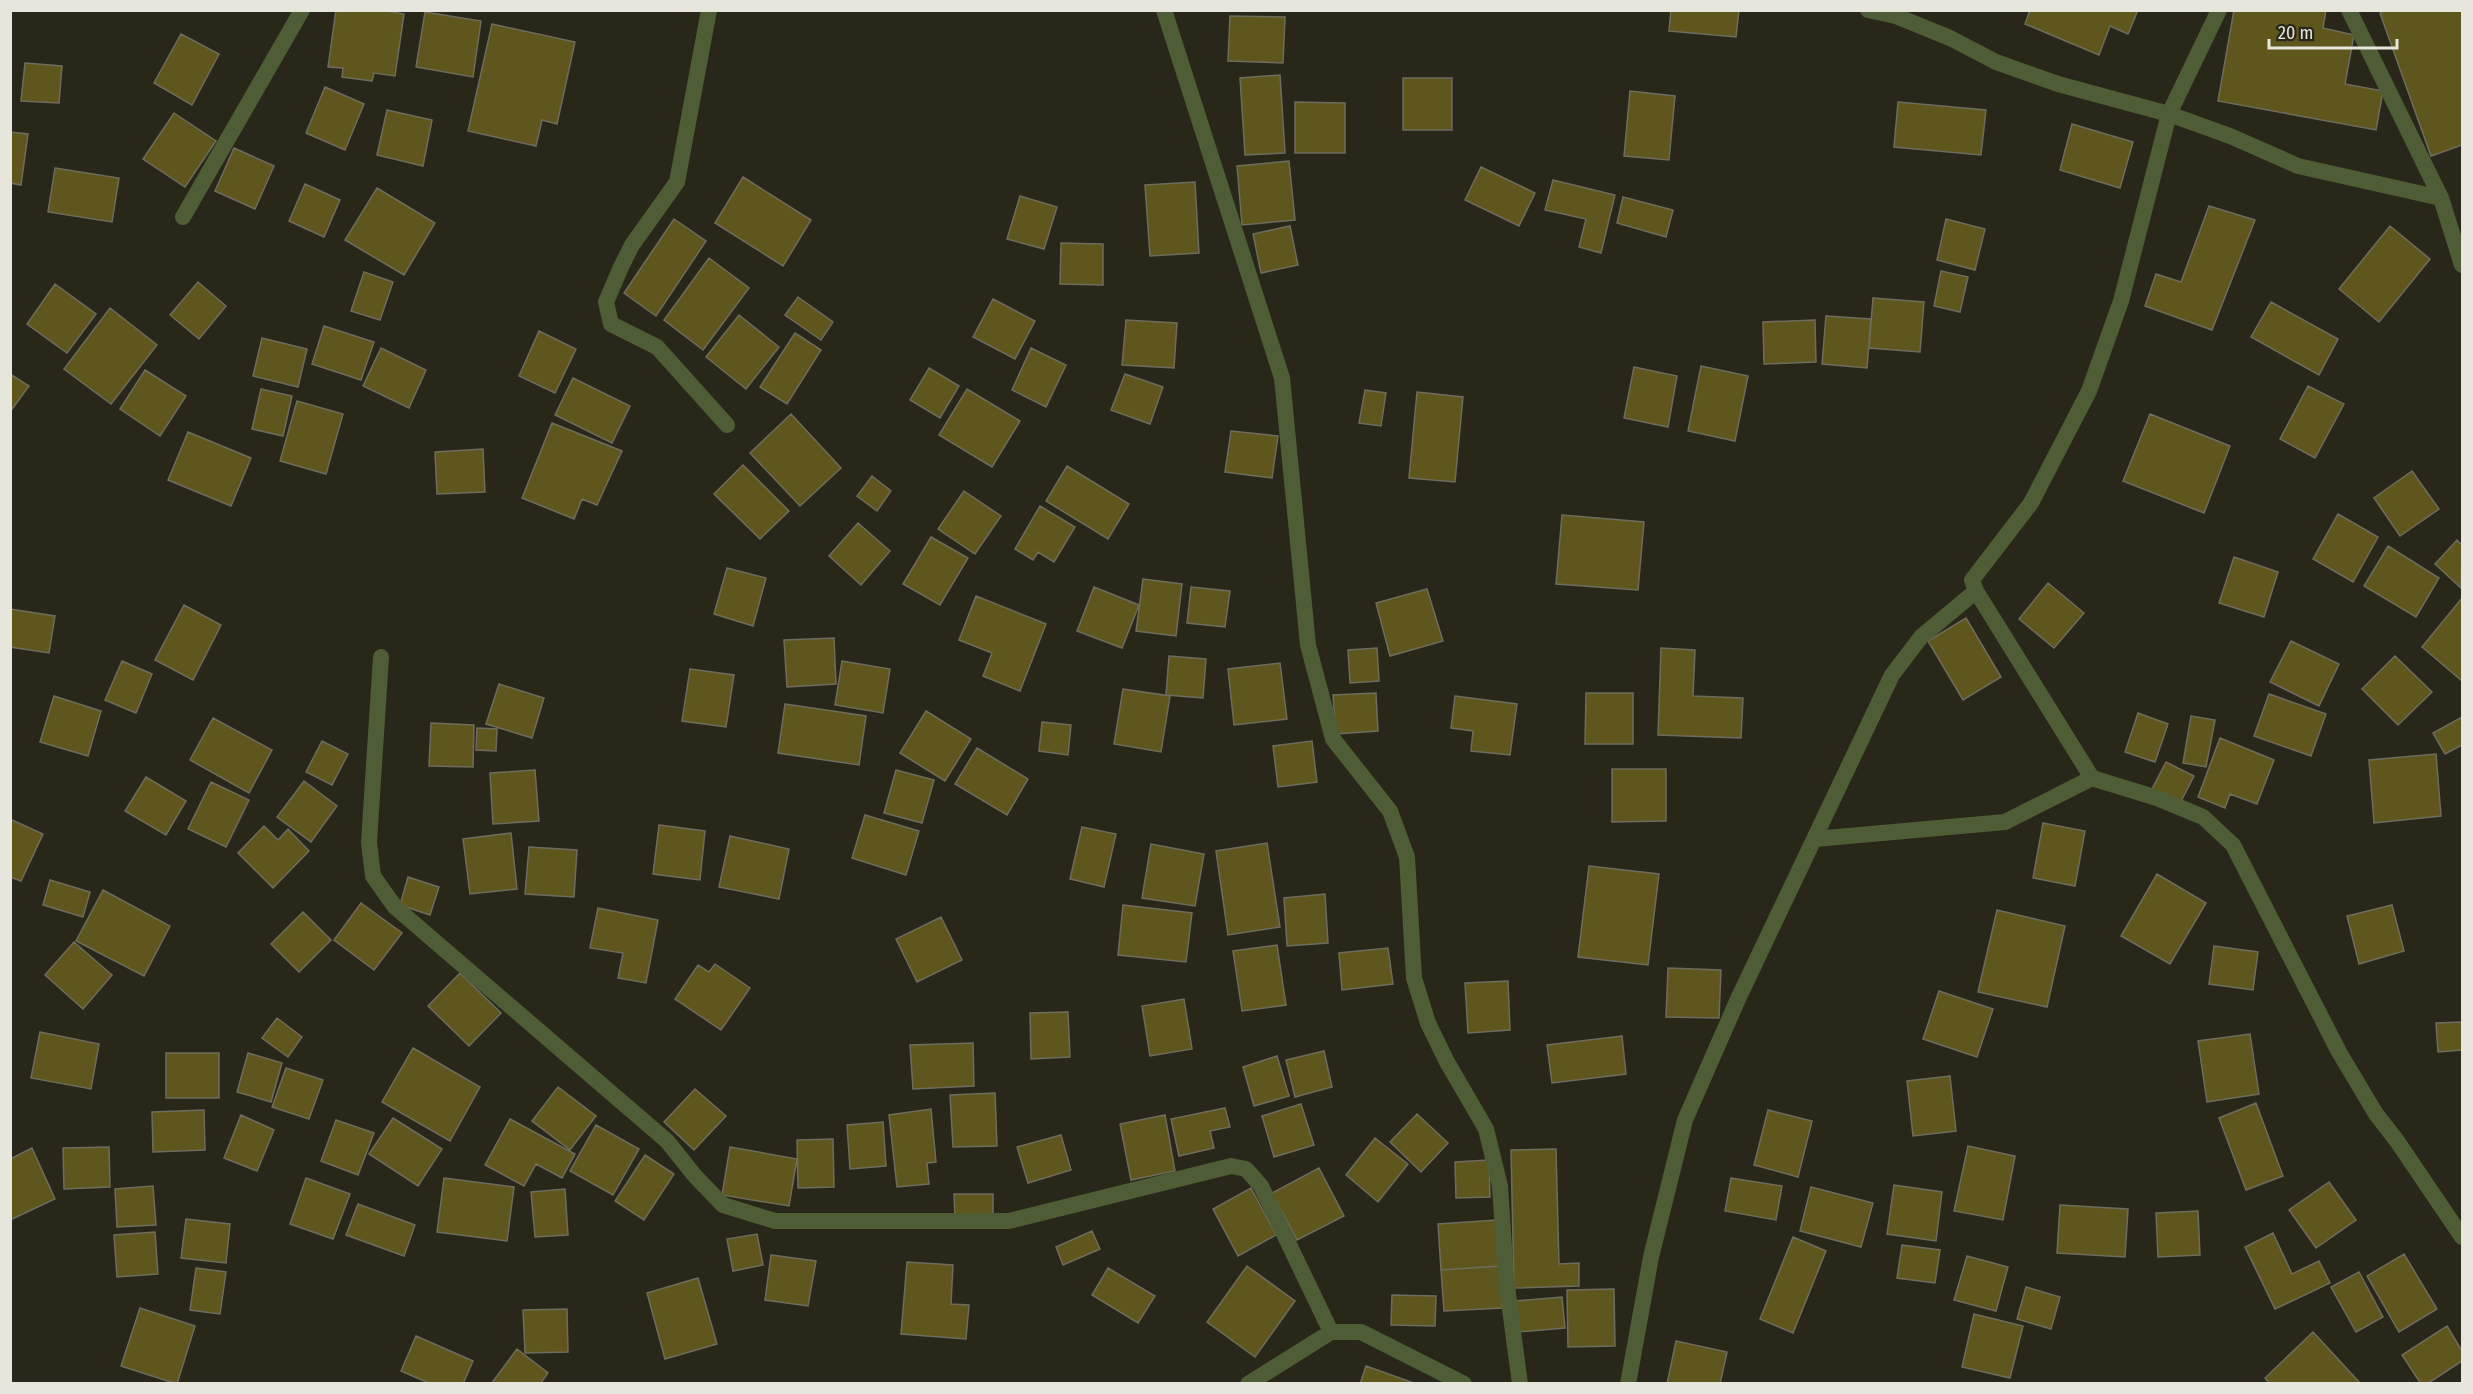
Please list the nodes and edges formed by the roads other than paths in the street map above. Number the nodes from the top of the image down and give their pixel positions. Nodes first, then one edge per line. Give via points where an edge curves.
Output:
1 (302, 10) edge
2 (709, 10) edge
3 (1164, 10) edge
4 (1868, 10) edge
5 (2219, 10) edge
6 (2349, 10) edge
7 (2169, 114) junction
8 (2441, 198) junction
9 (183, 217) dead end
10 (2463, 265) edge
11 (727, 425) dead end
12 (1976, 591) junction
13 (381, 657) dead end
14 (2092, 778) junction
15 (1815, 839) junction
16 (2463, 1237) edge
17 (1331, 1332) junction
18 (1248, 1383) edge
19 (1464, 1383) edge
20 (1520, 1383) edge
21 (1628, 1383) edge

1 - 9 street
2 - 11 street via 677,182 632,245 606,302 611,324 657,347
3 - 20 street via 1282,378 1308,645 1333,739 1390,811 1407,857 1414,978 1428,1023 1486,1129 1500,1186 1506,1278
4 - 7 street via 1896,16 1996,62 2058,84
5 - 7 street
6 - 8 street
7 - 8 street via 2298,166
7 - 12 street via 2121,301 2089,391 2031,503 1972,580
8 - 10 street
12 - 14 street
12 - 15 street via 1921,637 1892,675
13 - 17 street via 369,842 373,876 395,907 667,1141 723,1205 775,1221 1009,1221 1231,1166 1246,1169 1261,1186
14 - 15 street via 2005,822
14 - 16 street via 2203,817 2233,845 2339,1052 2376,1114
15 - 21 street via 1685,1120 1651,1257
17 - 18 street
17 - 19 street via 1361,1332

